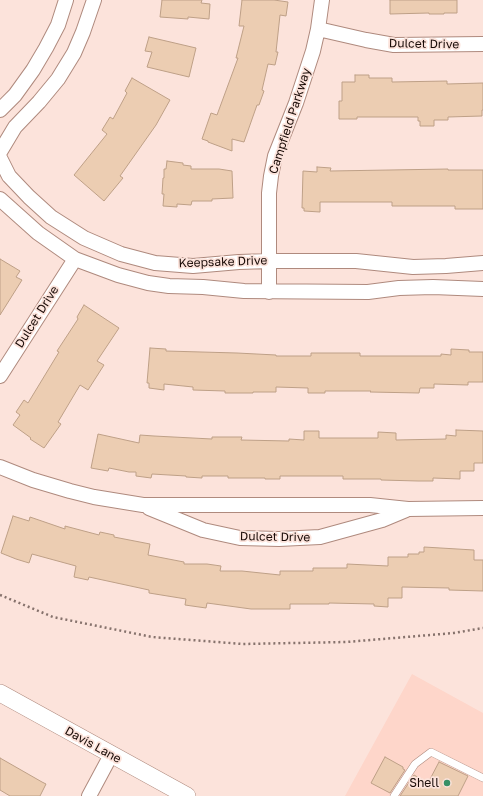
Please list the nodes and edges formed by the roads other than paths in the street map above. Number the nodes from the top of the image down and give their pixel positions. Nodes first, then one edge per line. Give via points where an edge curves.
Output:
1 (66, 0) edge
2 (94, 0) edge
3 (322, 0) edge
4 (318, 30) junction
5 (483, 44) edge
6 (0, 110) edge
7 (0, 152) edge
8 (0, 158) edge
9 (0, 199) edge
10 (75, 258) junction
11 (269, 261) junction
12 (483, 263) edge
13 (483, 289) edge
14 (269, 292) junction
15 (0, 376) edge
16 (0, 467) edge
17 (143, 505) junction
18 (483, 508) edge
19 (408, 509) junction
20 (0, 693) edge
21 (111, 755) junction
22 (483, 778) edge
23 (89, 796) edge
24 (187, 796) edge
25 (394, 796) edge

1 - 6 street via 58,25 33,70 15,95
2 - 7 street via 74,53 39,102 15,127
3 - 4 street, Campfield Parkway
4 - 5 street, Dulcet Drive via 394,45
4 - 11 street, Campfield Parkway via 301,88 275,156 269,193
8 - 11 street, Keepsake Drive via 9,176 51,217 84,238 121,254 155,263 193,266
9 - 10 street, Keepsake Drive via 38,233
10 - 14 street, Keepsake Drive via 118,275 148,283
10 - 15 street, Dulcet Drive
11 - 12 street, Keepsake Drive via 356,261 413,267
11 - 14 street, Campfield Parkway
13 - 14 street, Keepsake Drive via 433,287 368,292
16 - 17 street, Dulcet Drive via 70,491
17 - 19 street, Dulcet Drive via 370,505
17 - 19 street, Dulcet Drive via 203,530 240,538 279,539 320,537 382,520
18 - 19 street, Dulcet Drive
20 - 21 street, Davis Lane
21 - 23 street
21 - 24 street, Davis Lane
22 - 25 lane via 431,752 415,764

